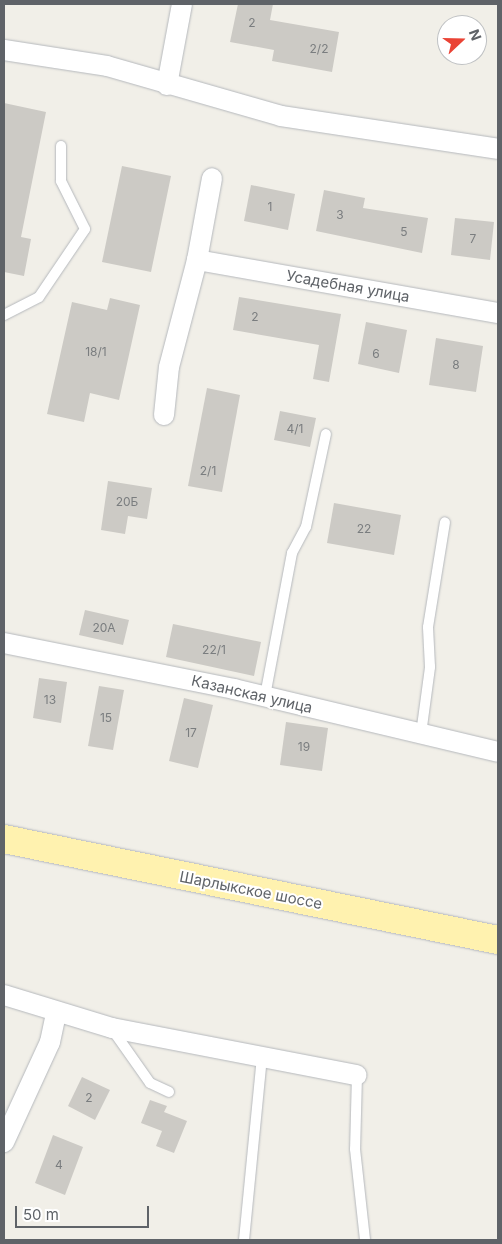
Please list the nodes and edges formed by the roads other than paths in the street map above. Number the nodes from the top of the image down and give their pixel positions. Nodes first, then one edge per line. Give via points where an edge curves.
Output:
1 (182, 4) edge
2 (4, 50) edge
3 (167, 85) junction
4 (61, 146) dead end
5 (498, 149) edge
6 (212, 178) dead end
7 (197, 260) junction
8 (498, 313) edge
9 (4, 315) edge
10 (164, 415) dead end
11 (326, 434) dead end
12 (445, 522) dead end
13 (4, 643) edge
14 (265, 696) junction
15 (421, 734) junction
16 (498, 752) edge
17 (4, 839) edge
18 (498, 940) edge
19 (4, 995) edge
20 (56, 1013) junction
21 (112, 1028) junction
22 (262, 1057) junction
23 (357, 1075) joint
24 (169, 1092) dead end
25 (4, 1142) edge
26 (244, 1240) edge
27 (366, 1240) edge

1 - 3 street
2 - 3 street via 107,66
3 - 5 street via 281,116
4 - 9 lane via 61,181 84,229 39,296
6 - 7 street
7 - 8 street, Усадебная улица
7 - 10 street via 169,367
11 - 14 lane via 306,527 292,553
12 - 15 lane via 428,628 430,667
13 - 14 street, Казанская улица
14 - 15 street, Казанская улица
15 - 16 street, Казанская улица
17 - 18 main road, Шарлыкское шоссе
19 - 20 street
20 - 21 street
20 - 25 street via 50,1042
21 - 22 street
21 - 24 lane via 150,1083
22 - 23 street
22 - 26 lane
23 - 27 lane via 355,1149

